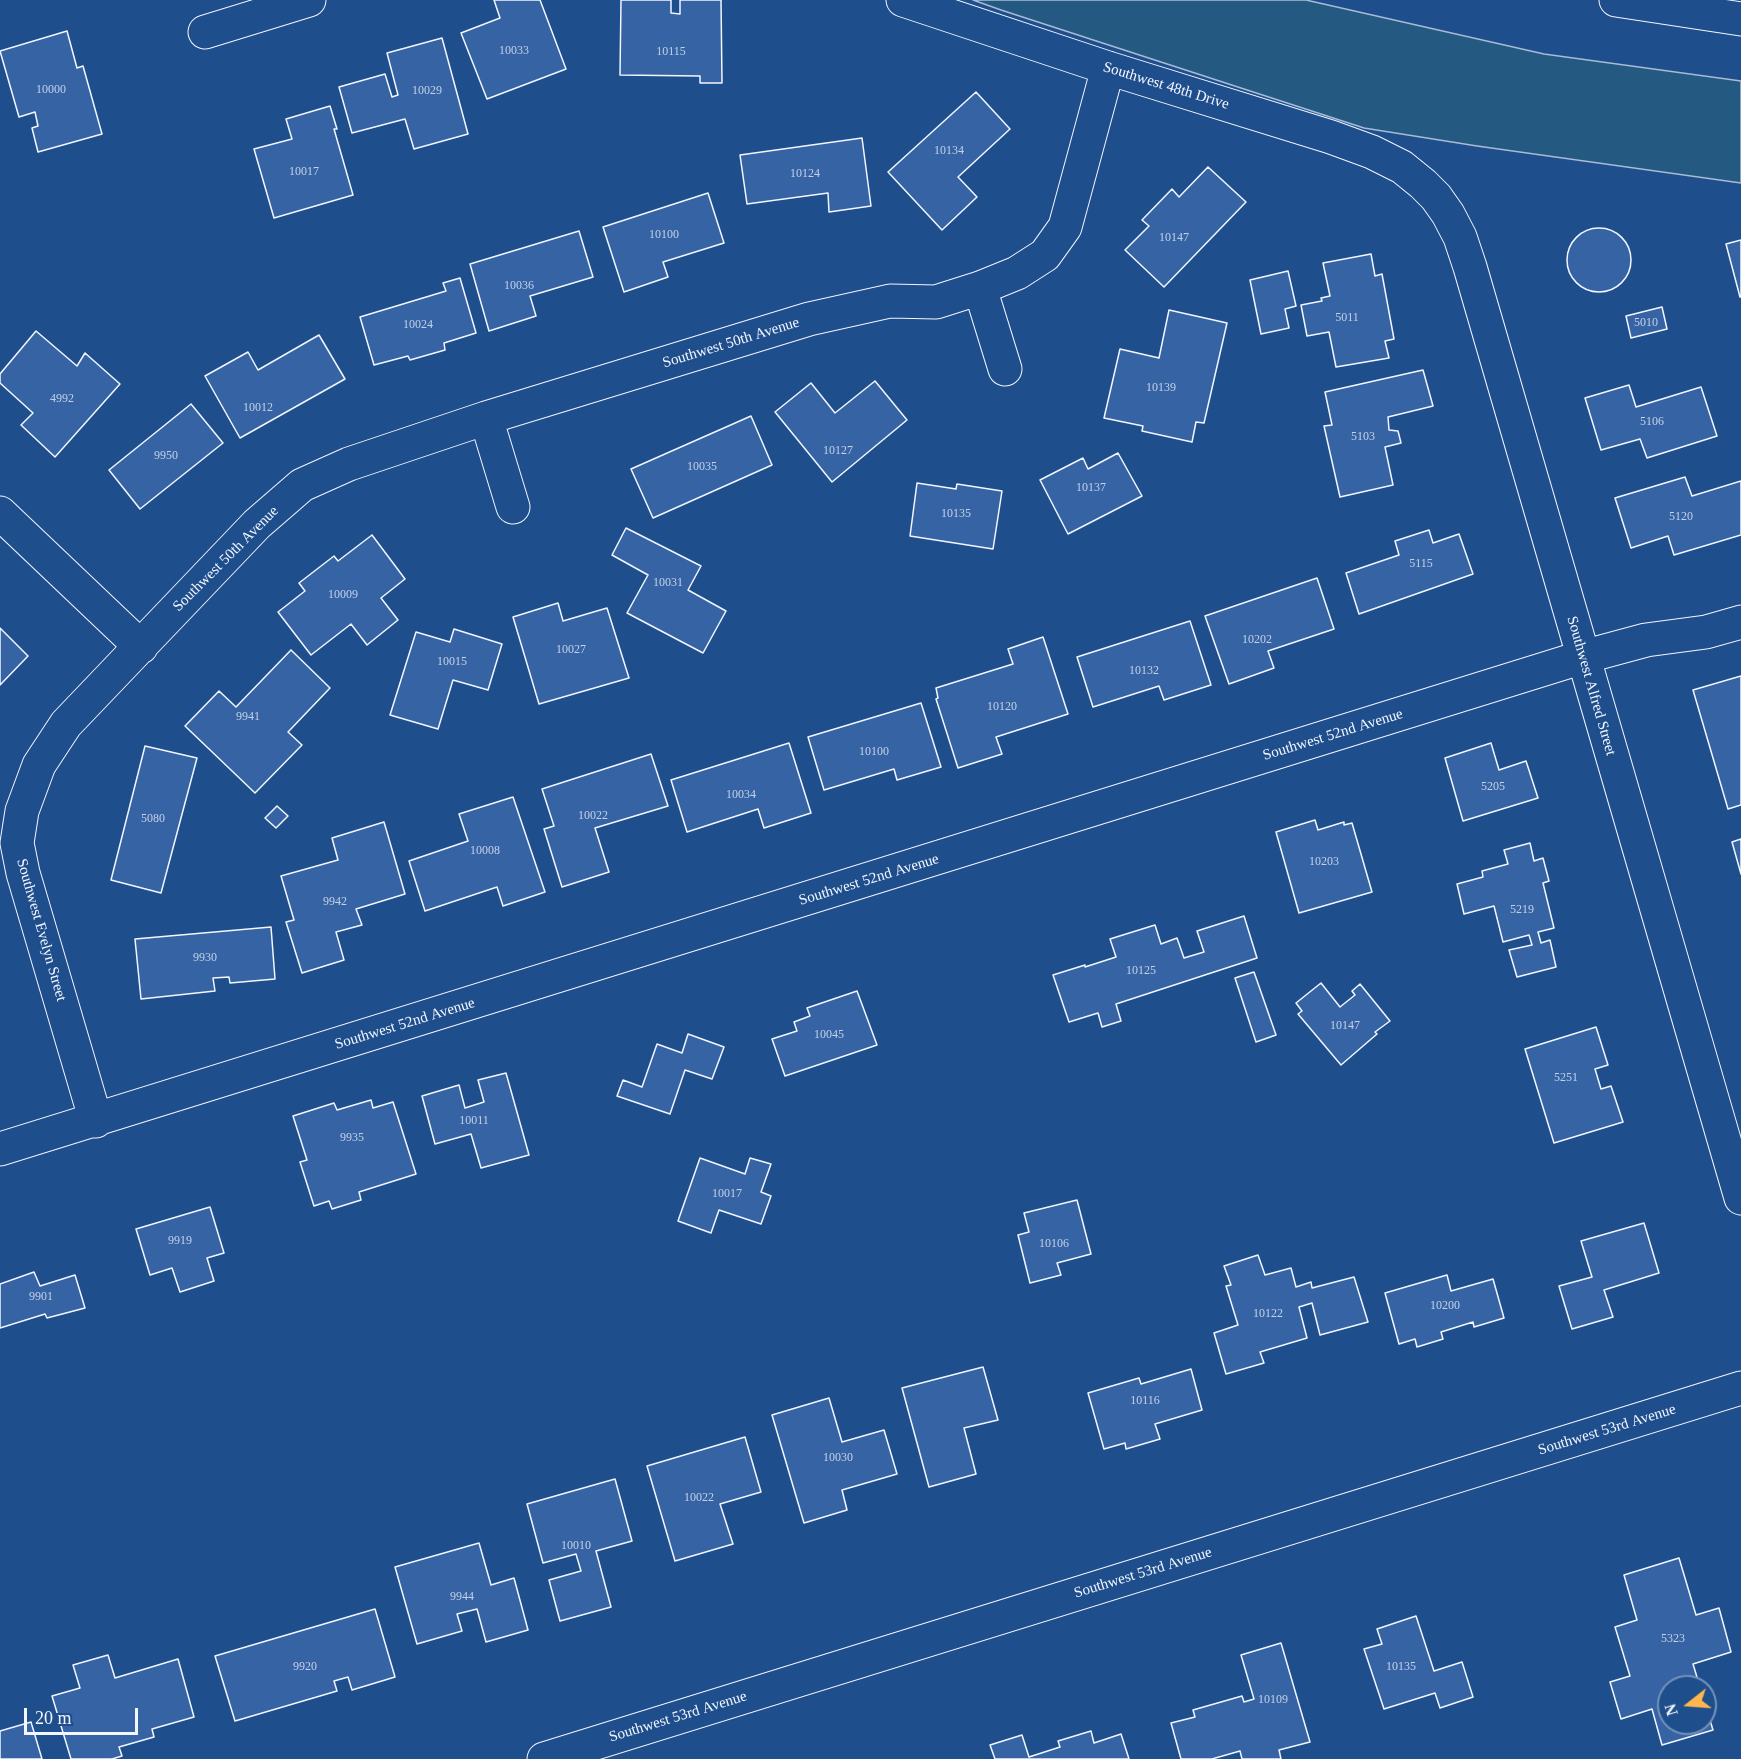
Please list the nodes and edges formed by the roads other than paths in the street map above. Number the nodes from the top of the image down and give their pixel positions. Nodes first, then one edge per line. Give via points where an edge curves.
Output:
1 (309, 0) edge
2 (903, 0) edge
3 (1616, 0) edge
4 (1741, 19) edge
5 (205, 32) dead end
6 (1108, 68) junction
7 (1423, 184) joint
8 (980, 288) junction
9 (1005, 369) dead end
10 (486, 418) junction
11 (513, 507) dead end
12 (0, 513) edge
13 (1741, 622) edge
14 (141, 647) junction
15 (1583, 657) junction
16 (96, 1120) junction
17 (0, 1149) edge
18 (1741, 1198) edge
19 (1741, 1388) edge
20 (544, 1759) edge

1 - 5 main road
2 - 6 main road, Southwest 48th Drive
3 - 4 main road
6 - 7 main road, Southwest 48th Drive via 1372,152 1402,167
6 - 8 main road, Southwest 50th Avenue via 1065,227 1045,255 1017,273
7 - 15 main road, Southwest Alfred Street via 1448,214 1463,247
8 - 9 main road
8 - 10 main road, Southwest 50th Avenue via 936,302 890,301 809,319
10 - 11 main road
10 - 14 main road, Southwest 50th Avenue via 349,464 302,485 257,524
12 - 14 main road
13 - 15 main road, Southwest 52nd Avenue
14 - 16 main road, Southwest Evelyn Street via 66,724 39,765 22,811 17,843
15 - 16 main road, Southwest 52nd Avenue
15 - 18 main road, Southwest Alfred Street
16 - 17 main road, Southwest 52nd Avenue
19 - 20 main road, Southwest 53rd Avenue

